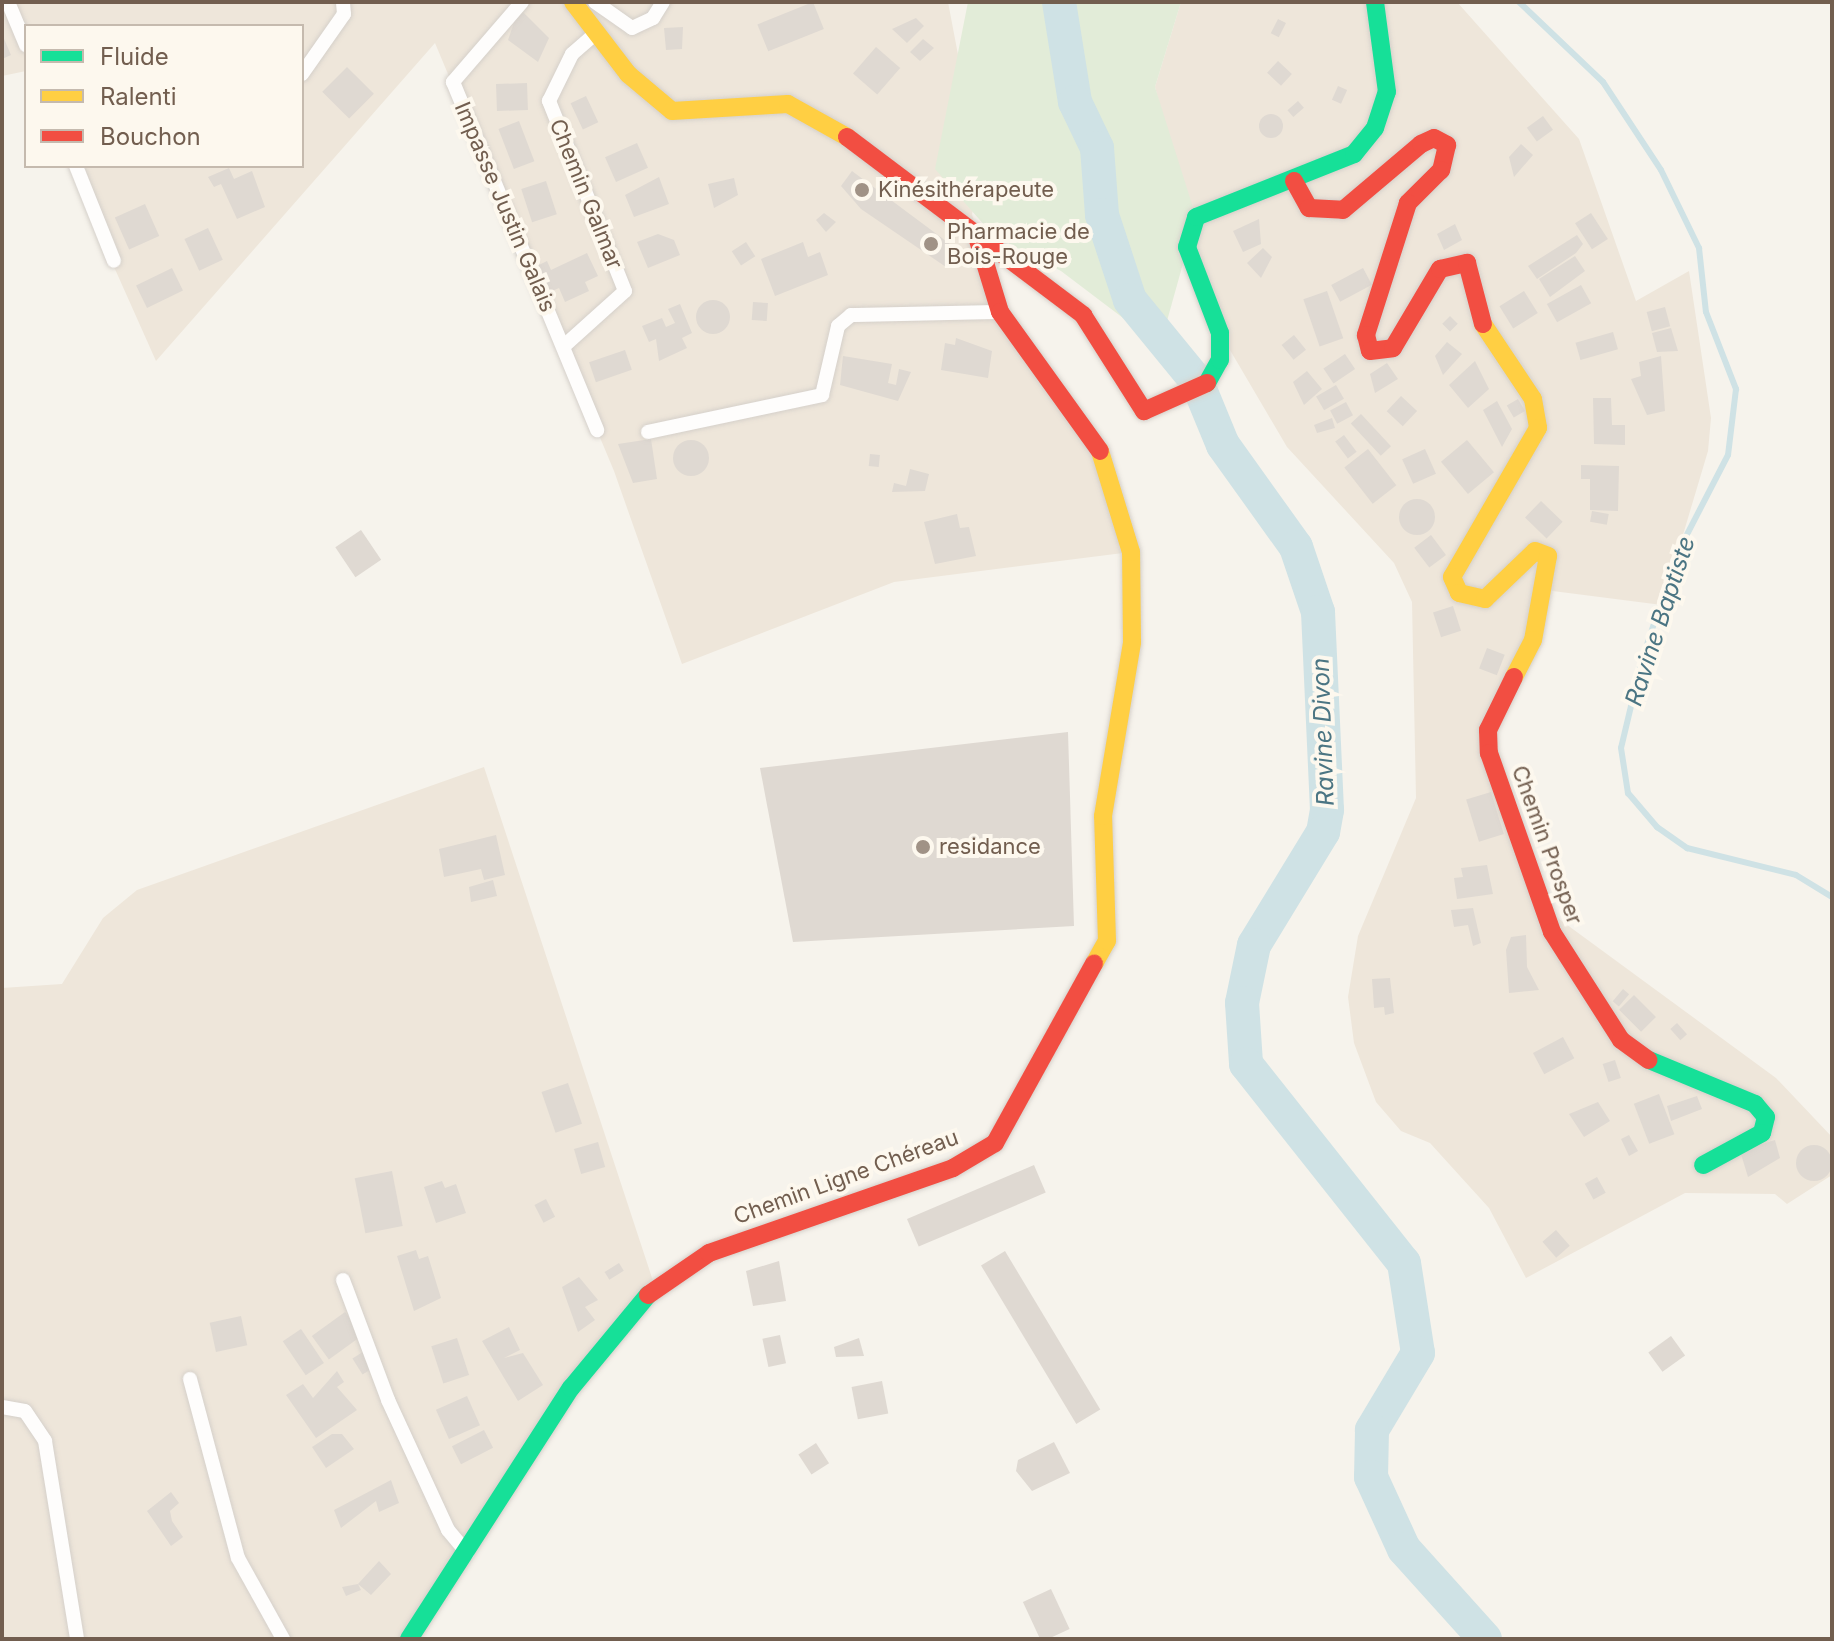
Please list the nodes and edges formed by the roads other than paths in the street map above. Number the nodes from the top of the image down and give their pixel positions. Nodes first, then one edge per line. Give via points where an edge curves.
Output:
1 (8, 2) edge
2 (343, 2) edge
3 (522, 2) edge
4 (595, 2) edge
5 (663, 2) edge
6 (1375, 2) edge
7 (576, 3) edge
8 (596, 33) junction
9 (24, 40) edge
10 (304, 71) edge
11 (77, 168) edge
12 (1294, 181) junction
13 (978, 240) junction
14 (114, 261) dead end
15 (1000, 312) junction
16 (564, 346) junction
17 (597, 430) dead end
18 (648, 432) dead end
19 (1703, 1165) dead end
20 (343, 1280) dead end
21 (190, 1379) dead end
22 (2, 1407) edge
23 (467, 1553) junction
24 (77, 1639) edge
25 (283, 1639) edge
26 (409, 1639) edge

1 - 9 street
2 - 10 street via 344,14
3 - 16 street, Impasse Justin Galais via 453,82
4 - 5 street via 632,28 653,18
6 - 12 street via 1387,92 1375,128 1354,154
7 - 8 street
8 - 13 street via 628,74 672,111 769,103 821,117
8 - 16 street, Chemin Galmar via 572,54 549,101 625,291
11 - 14 street
12 - 13 street via 1196,217 1187,247 1220,333 1214,380 1157,410 1133,404 1083,315
12 - 19 street, Chemin Prosper via 1309,208 1343,210 1421,144 1434,138 1447,145 1441,170 1408,203 1366,335 1370,351 1393,348 1440,269 1467,263 1482,322 1533,399 1538,428 1527,457 1452,577 1459,593 1485,599 1535,551 1548,556 1533,640 1488,730 1489,753 1552,932 1621,1040 1638,1055 1755,1104 1766,1117 1762,1133
13 - 15 street, Chemin Ligne Chéreau
15 - 18 street via 851,315 838,326 822,395
15 - 23 street, Chemin Ligne Chéreau via 1099,447 1131,552 1132,642 1103,816 1107,941 995,1143 953,1168 709,1253 655,1287 571,1388
16 - 17 street, Impasse Justin Galais
20 - 23 street via 388,1400 448,1530
21 - 25 street via 238,1558
22 - 24 street via 25,1411 45,1441
23 - 26 street, Chemin Ligne Chéreau

